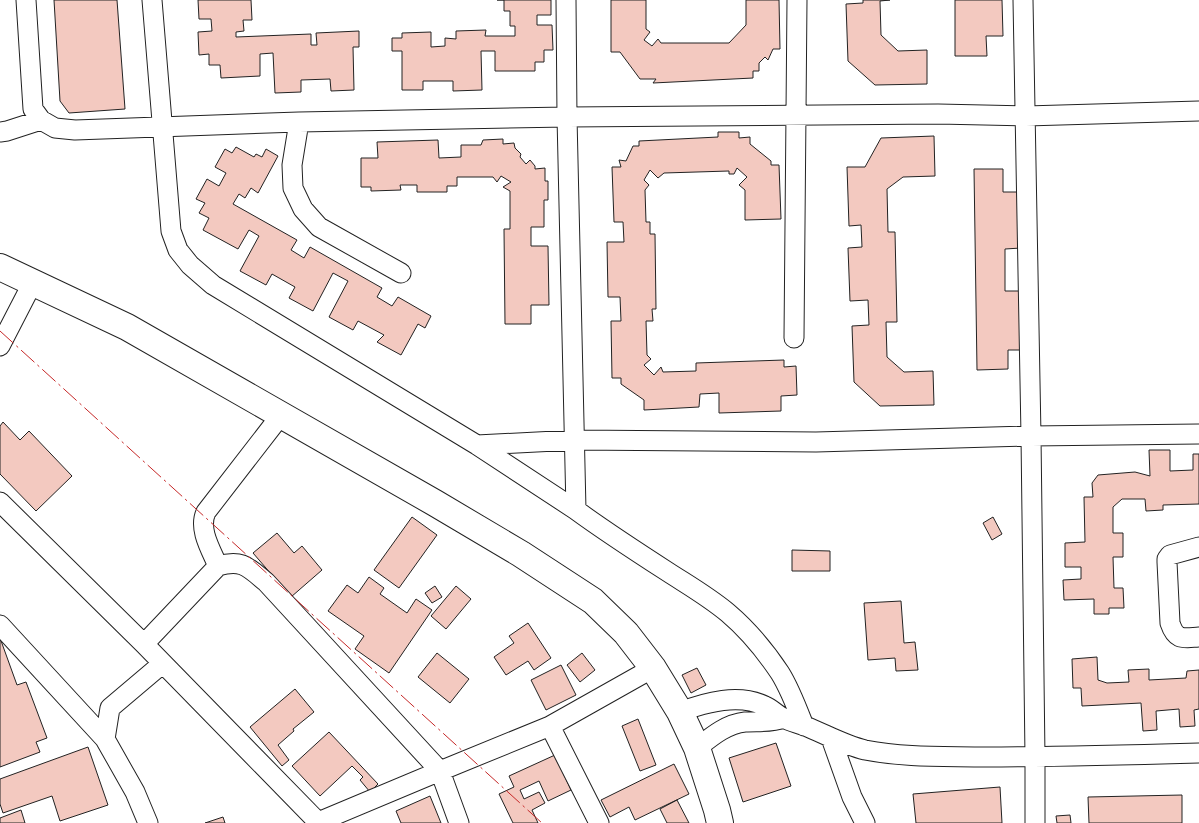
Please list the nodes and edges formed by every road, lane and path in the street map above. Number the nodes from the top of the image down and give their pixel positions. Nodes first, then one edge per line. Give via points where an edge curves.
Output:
1 (26, 0) edge
2 (152, 0) edge
3 (566, 0) edge
4 (798, 0) edge
5 (1023, 0) edge
6 (1199, 111) edge
7 (797, 116) junction
8 (1026, 116) junction
9 (567, 117) junction
10 (41, 120) junction
11 (299, 122) junction
12 (163, 127) junction
13 (0, 132) edge
14 (0, 267) edge
15 (401, 273) dead end
16 (33, 282) junction
17 (794, 338) dead end
18 (0, 346) edge
19 (281, 415) junction
20 (1199, 434) edge
21 (1031, 436) junction
22 (575, 440) junction
23 (477, 445) junction
24 (0, 502) edge
25 (576, 510) junction
26 (1199, 547) edge
27 (218, 566) junction
28 (0, 625) edge
29 (1199, 637) edge
30 (144, 644) junction
31 (162, 664) junction
32 (653, 668) junction
33 (680, 712) junction
34 (784, 718) junction
35 (550, 726) junction
36 (804, 726) junction
37 (831, 738) junction
38 (105, 739) junction
39 (697, 748) junction
40 (1199, 753) edge
41 (1035, 757) junction
42 (440, 771) junction
43 (148, 823) edge
44 (317, 823) edge
45 (460, 823) edge
46 (599, 823) edge
47 (720, 823) edge
48 (865, 823) edge
49 (1034, 823) edge

1 - 10 street via 33,108
2 - 12 street
3 - 9 street
4 - 7 street
5 - 8 street
6 - 8 street
7 - 8 street
7 - 9 street
7 - 17 street
8 - 21 street
9 - 11 street
9 - 22 street
10 - 12 street via 55,128 75,130
10 - 13 street
11 - 12 street
11 - 15 street via 292,165 293,188 303,209 319,226
12 - 23 street via 171,231 178,250 190,265 213,286
14 - 16 street
16 - 18 street
16 - 19 street via 126,327
19 - 27 street via 203,519 207,540
19 - 32 street via 577,590 626,633
20 - 21 street
21 - 22 street via 816,442
21 - 41 street
22 - 23 street
22 - 25 street
23 - 25 street
24 - 30 street
25 - 36 street via 729,614 781,675
26 - 29 street via 1172,554 1167,562 1173,632 1185,638
27 - 30 street
27 - 42 street via 239,563 266,582
28 - 38 street
30 - 31 street
31 - 38 street via 110,708
31 - 44 street
32 - 33 street
32 - 35 street
33 - 34 street via 710,702 740,700 764,705
33 - 39 street
34 - 36 street
34 - 39 street via 729,726
35 - 42 street
35 - 46 street
36 - 37 street
37 - 41 street via 863,749 907,756
37 - 48 street
38 - 43 street via 135,792
39 - 47 street
40 - 41 street
41 - 49 street
42 - 44 street
42 - 45 street

